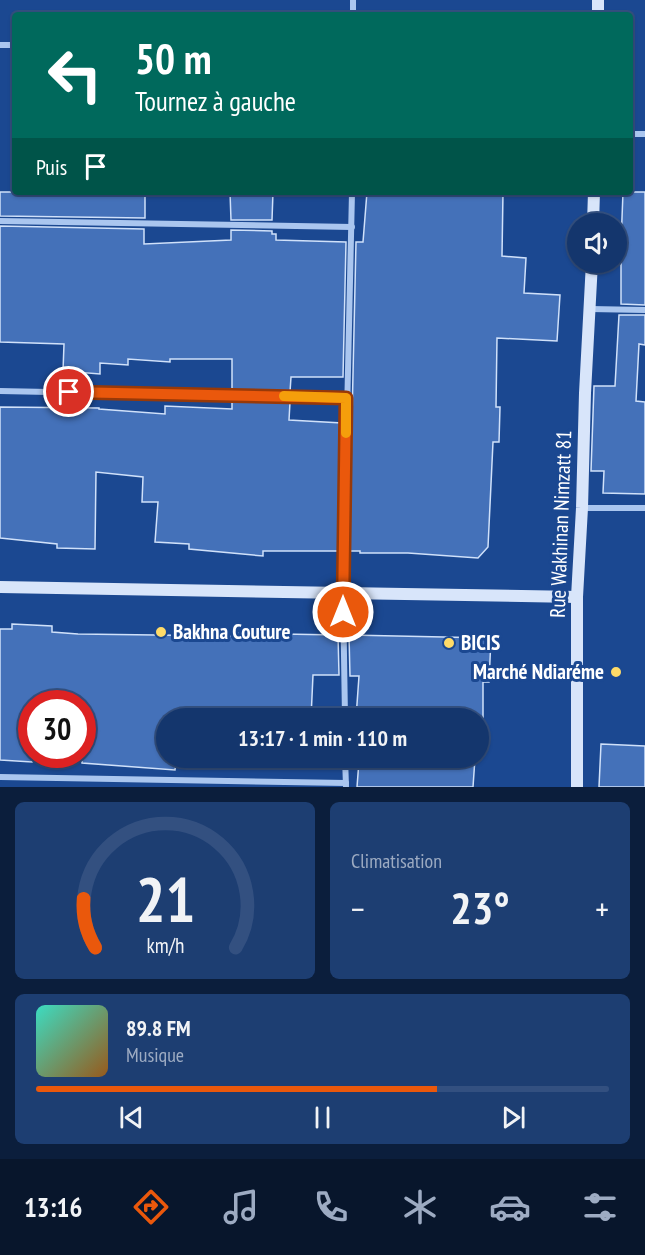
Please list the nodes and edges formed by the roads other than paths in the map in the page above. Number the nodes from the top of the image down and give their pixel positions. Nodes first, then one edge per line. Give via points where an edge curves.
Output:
1 (352, 195) edge
2 (594, 195) edge
3 (593, 213) edge
4 (0, 220) edge
5 (352, 227) junction
6 (592, 273) edge
7 (590, 309) junction
8 (645, 310) edge
9 (0, 391) edge
10 (346, 398) junction
11 (582, 508) junction
12 (645, 508) edge
13 (0, 587) edge
14 (343, 593) junction
15 (577, 597) junction
16 (345, 708) edge
17 (345, 768) edge
18 (0, 777) edge
19 (346, 785) edge
20 (577, 787) edge

1 - 5 street
2 - 3 street
4 - 5 street
5 - 10 street
6 - 7 street, Rue Wakhinan Nimzatt 81
7 - 8 street
7 - 11 street, Rue Wakhinan Nimzatt 81
9 - 10 street
10 - 14 street
11 - 12 street
11 - 15 street, Rue Wakhinan Nimzatt 81
13 - 14 street
14 - 15 street
14 - 16 street
15 - 20 street, Rue Wakhinan Nimzatt 81
17 - 19 street
18 - 19 street

